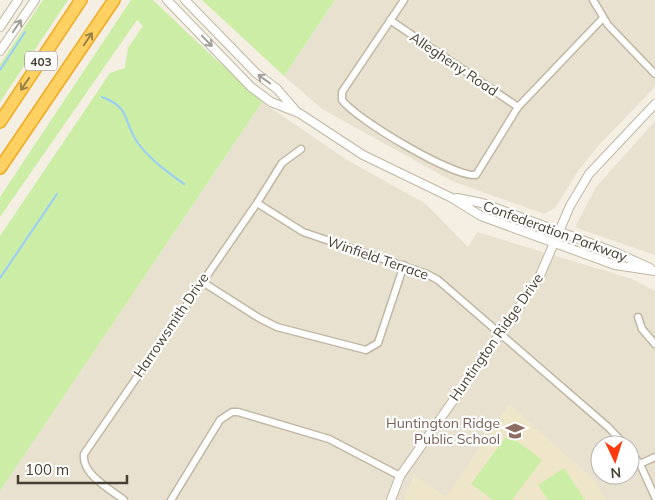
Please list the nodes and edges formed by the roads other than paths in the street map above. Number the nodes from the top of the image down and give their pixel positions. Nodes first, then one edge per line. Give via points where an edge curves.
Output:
1 (18, 0) edge
2 (35, 0) edge
3 (81, 0) edge
4 (114, 0) edge
5 (185, 0) edge
6 (404, 0) edge
7 (593, 0) edge
8 (170, 3) edge
9 (603, 18) junction
10 (390, 20) junction
11 (0, 27) edge
12 (0, 51) edge
13 (655, 74) edge
14 (655, 104) edge
15 (518, 107) junction
16 (298, 114) junction
17 (0, 122) edge
18 (301, 149) dead end
19 (0, 168) edge
20 (452, 198) junction
21 (257, 203) junction
22 (559, 232) junction
23 (554, 244) junction
24 (404, 266) junction
25 (655, 270) edge
26 (201, 281) junction
27 (638, 317) dead end
28 (500, 332) junction
29 (655, 344) edge
30 (614, 435) edge
31 (655, 457) edge
32 (640, 464) joint
33 (400, 476) junction
34 (655, 497) edge
35 (124, 500) edge
36 (171, 500) edge
37 (391, 500) edge

1 - 11 street
12 -> 2 street
3 -> 17 highway, 403
19 -> 4 highway, 403
16 -> 5 street, Confederation Parkway via 277,89 256,73
6 - 10 street
7 - 9 street
8 -> 16 street, Confederation Parkway via 251,87 271,102
9 - 13 street
9 - 15 street
10 - 15 street, Allegheny Road
10 - 15 street via 342,92 342,100 348,108 433,160 467,176 476,175 481,169
14 - 22 street, Huntington Ridge Drive via 589,174
16 - 20 street, Confederation Parkway via 363,155
18 - 21 street, Harrowsmith Drive via 282,163
20 - 22 street, Confederation Parkway via 482,203
20 - 23 street, Confederation Parkway via 481,216
21 - 24 street, Winfield Terrace via 303,232
21 - 26 street, Harrowsmith Drive
22 - 23 street, Huntington Ridge Drive
22 - 25 street, Confederation Parkway
23 - 25 street, Confederation Parkway via 615,265
23 - 28 street, Huntington Ridge Drive via 538,280
24 - 26 street via 378,343 366,350 277,327
24 - 28 street, Winfield Terrace via 438,280
26 - 35 street, Harrowsmith Drive via 84,454 83,460 90,472
27 - 29 street via 642,329
28 - 30 street, Winfield Terrace
28 - 33 street, Huntington Ridge Drive
31 - 32 street
32 - 34 street
33 - 36 street via 329,439 232,412 220,420
33 - 37 street, Huntington Ridge Drive

